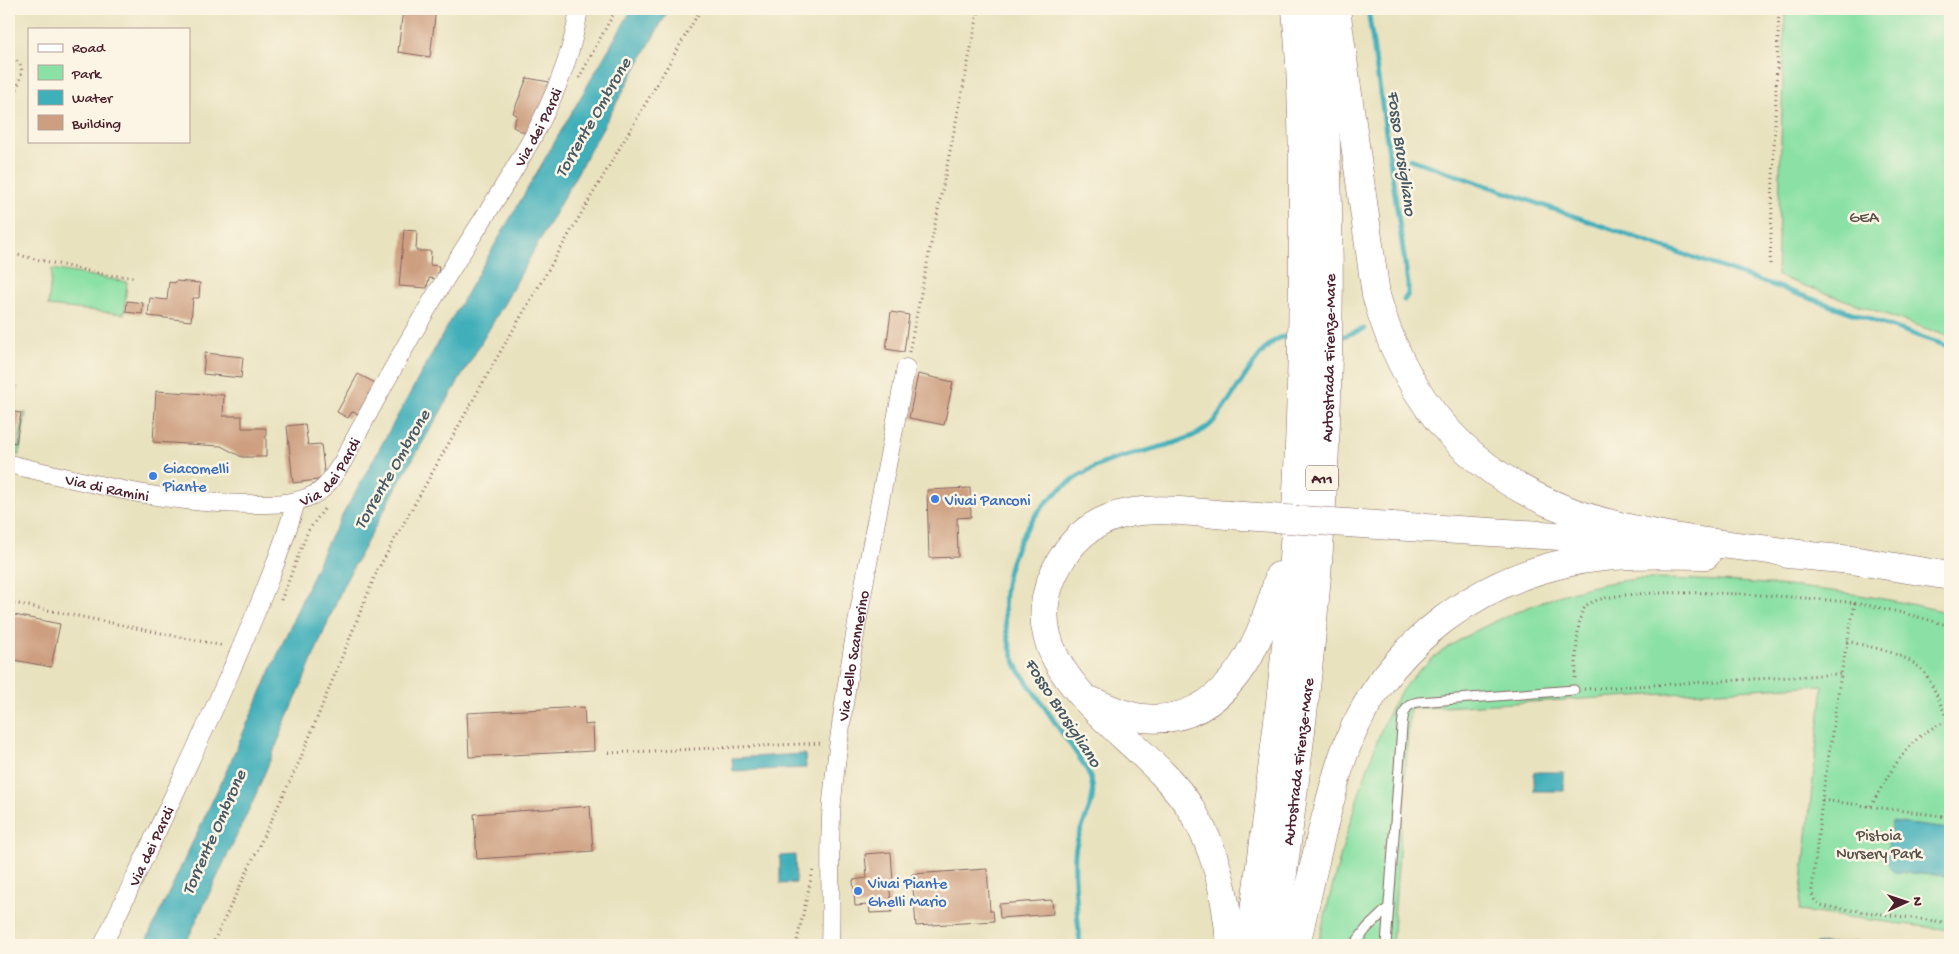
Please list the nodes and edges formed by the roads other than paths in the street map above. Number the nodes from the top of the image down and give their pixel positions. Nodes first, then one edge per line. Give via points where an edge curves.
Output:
1 (579, 9) edge
2 (1296, 9) edge
3 (1318, 9) edge
4 (1336, 9) edge
5 (906, 368) road end
6 (1298, 462) junction
7 (9, 464) edge
8 (296, 502) junction
9 (1807, 555) junction
10 (1950, 556) edge
11 (1852, 560) junction
12 (1950, 576) edge
13 (1574, 690) road end
14 (1084, 699) junction
15 (1389, 906) junction
16 (103, 945) edge
17 (830, 945) edge
18 (1230, 945) edge
19 (1250, 945) edge
20 (1274, 945) edge
21 (1296, 945) edge
22 (1354, 945) edge
23 (1386, 945) edge

1 - 8 street, Via dei Pardi via 573,42 560,79 528,144 433,298 329,483 314,495
2 - 6 highway, Autostrada Firenze-Mare / A11 via 1303,187
3 - 20 highway, Autostrada Firenze-Mare / A11 via 1330,275 1324,444 1317,575
4 - 9 highway via 1376,295 1400,362 1423,402 1439,422 1466,449 1505,479 1548,503 1572,512 1638,530
5 - 17 street, Via dello Scannerino via 839,742 831,818
6 - 14 highway via 1278,576 1267,618 1246,662 1228,684 1196,708 1168,717 1144,718
6 - 19 highway, Autostrada Firenze-Mare / A11 via 1281,692
7 - 8 street, Via di Ramini via 179,501 235,504
8 - 16 street, Via dei Pardi via 271,578 240,650
9 - 11 highway
9 - 14 highway, bridge via 1602,538 1153,509 1129,512 1096,524 1064,554 1046,599 1046,630 1054,658
9 - 21 highway via 1647,554 1565,563 1502,584 1475,598 1424,634 1382,681 1353,731 1332,792
10 - 11 highway
11 - 12 highway
13 - 15 lane via 1408,705 1402,727
14 - 18 highway via 1167,777 1191,809 1219,873
15 - 22 lane
15 - 23 lane

